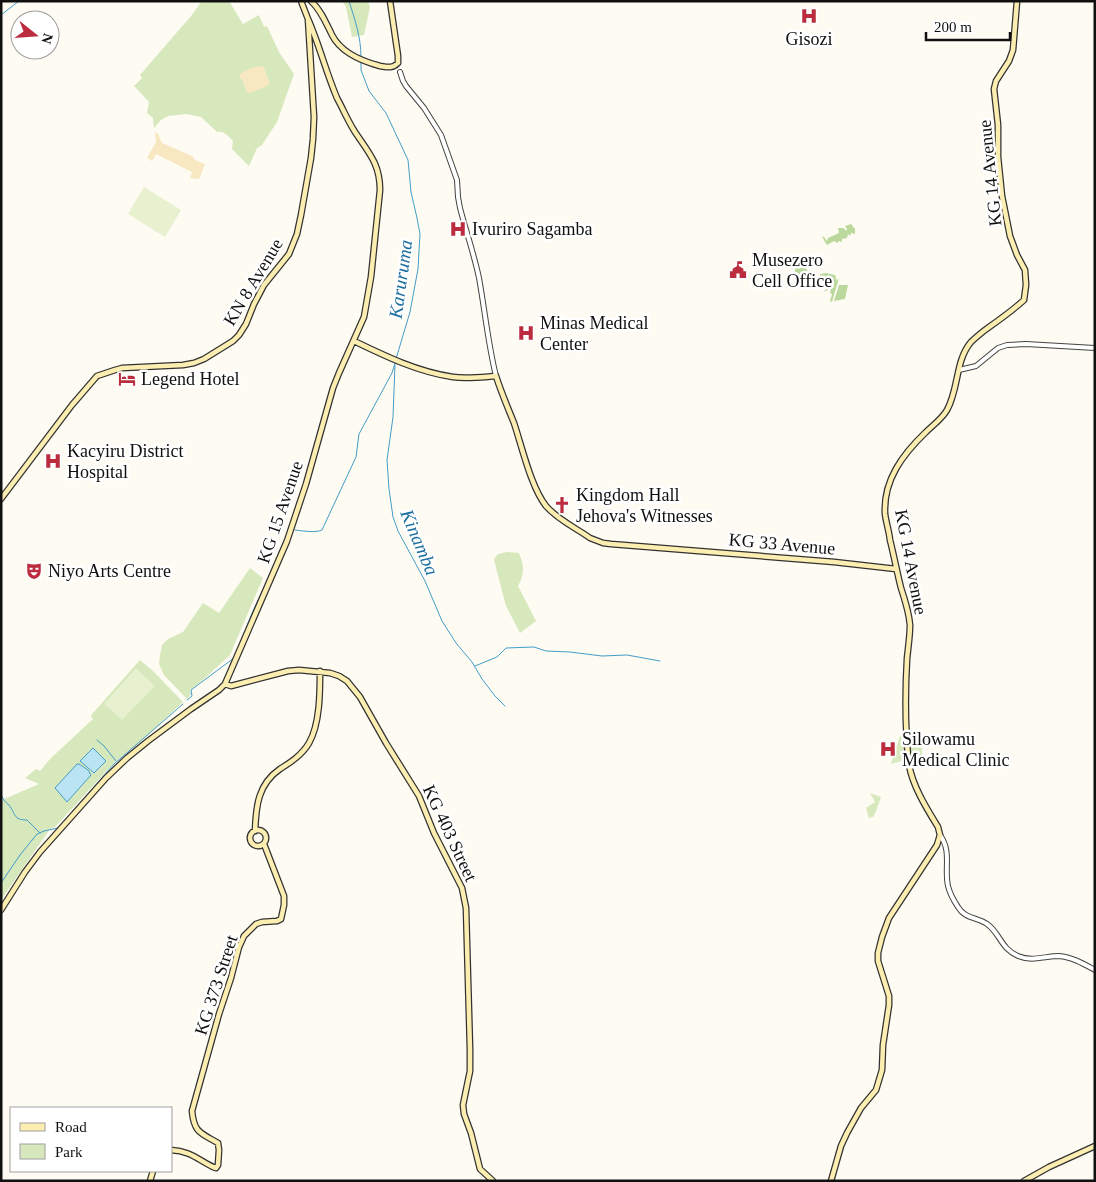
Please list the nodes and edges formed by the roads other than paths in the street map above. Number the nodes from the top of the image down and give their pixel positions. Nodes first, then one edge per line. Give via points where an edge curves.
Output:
1 (301, 1) edge
2 (311, 1) edge
3 (390, 1) edge
4 (1017, 1) edge
5 (308, 18) junction
6 (315, 36) junction
7 (309, 37) junction
8 (317, 42) junction
9 (310, 46) junction
10 (400, 72) dead end
11 (354, 341) junction
12 (1095, 348) edge
13 (959, 370) junction
14 (496, 376) junction
15 (1, 499) edge
16 (896, 569) junction
17 (320, 671) junction
18 (225, 684) junction
19 (257, 830) junction
20 (940, 835) junction
21 (262, 845) junction
22 (1, 910) edge
23 (1095, 970) edge
24 (1095, 1146) edge
25 (172, 1150) edge
26 (493, 1181) edge
27 (831, 1181) edge
28 (1024, 1181) edge

1 - 5 main road, KN 8 Avenue
2 - 3 main road via 344,50 357,58 392,68 398,63 398,56
4 - 13 main road, KG 14 Avenue via 1013,50 994,89 1002,196 1012,241 1025,270 1025,296 1012,312 970,343
5 - 6 main road, KG 15 Avenue
5 - 7 main road, KN 8 Avenue
6 - 7 main road
6 - 8 main road, KG 15 Avenue
7 - 8 main road
7 - 9 main road, KN 8 Avenue
8 - 9 main road
8 - 11 main road, KG 15 Avenue via 336,95 378,168 380,179 366,308
9 - 15 main road, KN 8 Avenue via 313,139 297,234 289,254 264,285 239,335 194,363 122,368 97,376
10 - 14 street via 441,136 457,180 458,198 478,276
11 - 14 main road via 437,374 464,378
11 - 18 main road, KG 15 Avenue via 338,373 287,541
12 - 13 street via 1007,345 998,348 976,366
13 - 16 main road, KG 14 Avenue via 947,410 904,456 890,480 885,514
14 - 16 main road, KG 33 Avenue via 541,499 556,515 590,538 611,544
16 - 20 main road, KG 14 Avenue via 910,625 906,706 909,765 915,785
17 - 18 main road, KG 403 Street via 294,670 231,686
17 - 19 main road via 312,738 300,754 268,780 262,790 256,810
17 - 26 main road, KG 403 Street via 340,676 360,697 419,796 462,888 466,908 470,1048 470,1071 463,1105 480,1169
18 - 22 main road, KG 15 Avenue via 153,737 99,785 40,852
19 - 21 main road via 266,836
19 - 21 main road via 251,834 250,841 254,846
20 - 23 street via 948,853 948,888 961,912 988,924 1004,946 1017,956 1029,959 1065,957
20 - 27 main road via 935,848 889,918 882,937 878,961 889,1005 882,1070 876,1090 861,1108 841,1146
21 - 25 main road, KG 373 Street via 284,896 284,905 280,919 256,924 242,941 193,1103 194,1123 199,1131 218,1143 218,1165 209,1166 188,1153
24 - 28 main road

